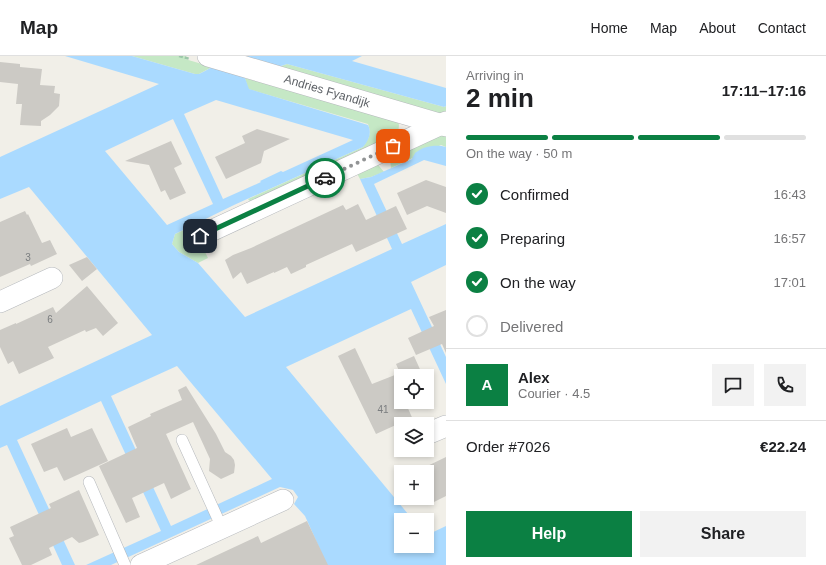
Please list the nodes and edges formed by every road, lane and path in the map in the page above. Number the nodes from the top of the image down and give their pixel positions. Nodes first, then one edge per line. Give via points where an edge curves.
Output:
1 (212, 57) edge
2 (444, 124) edge
3 (200, 236) dead end
4 (52, 278) dead end
5 (0, 302) edge
6 (446, 426) edge
7 (434, 431) edge
8 (182, 440) dead end
9 (89, 482) dead end
10 (283, 500) dead end
11 (221, 525) junction
12 (131, 565) edge

1 - 2 street, Andries Fyandijk
2 - 3 street
4 - 5 street
6 - 7 street
8 - 11 lane
9 - 12 lane via 117,546
10 - 11 street
11 - 12 street

